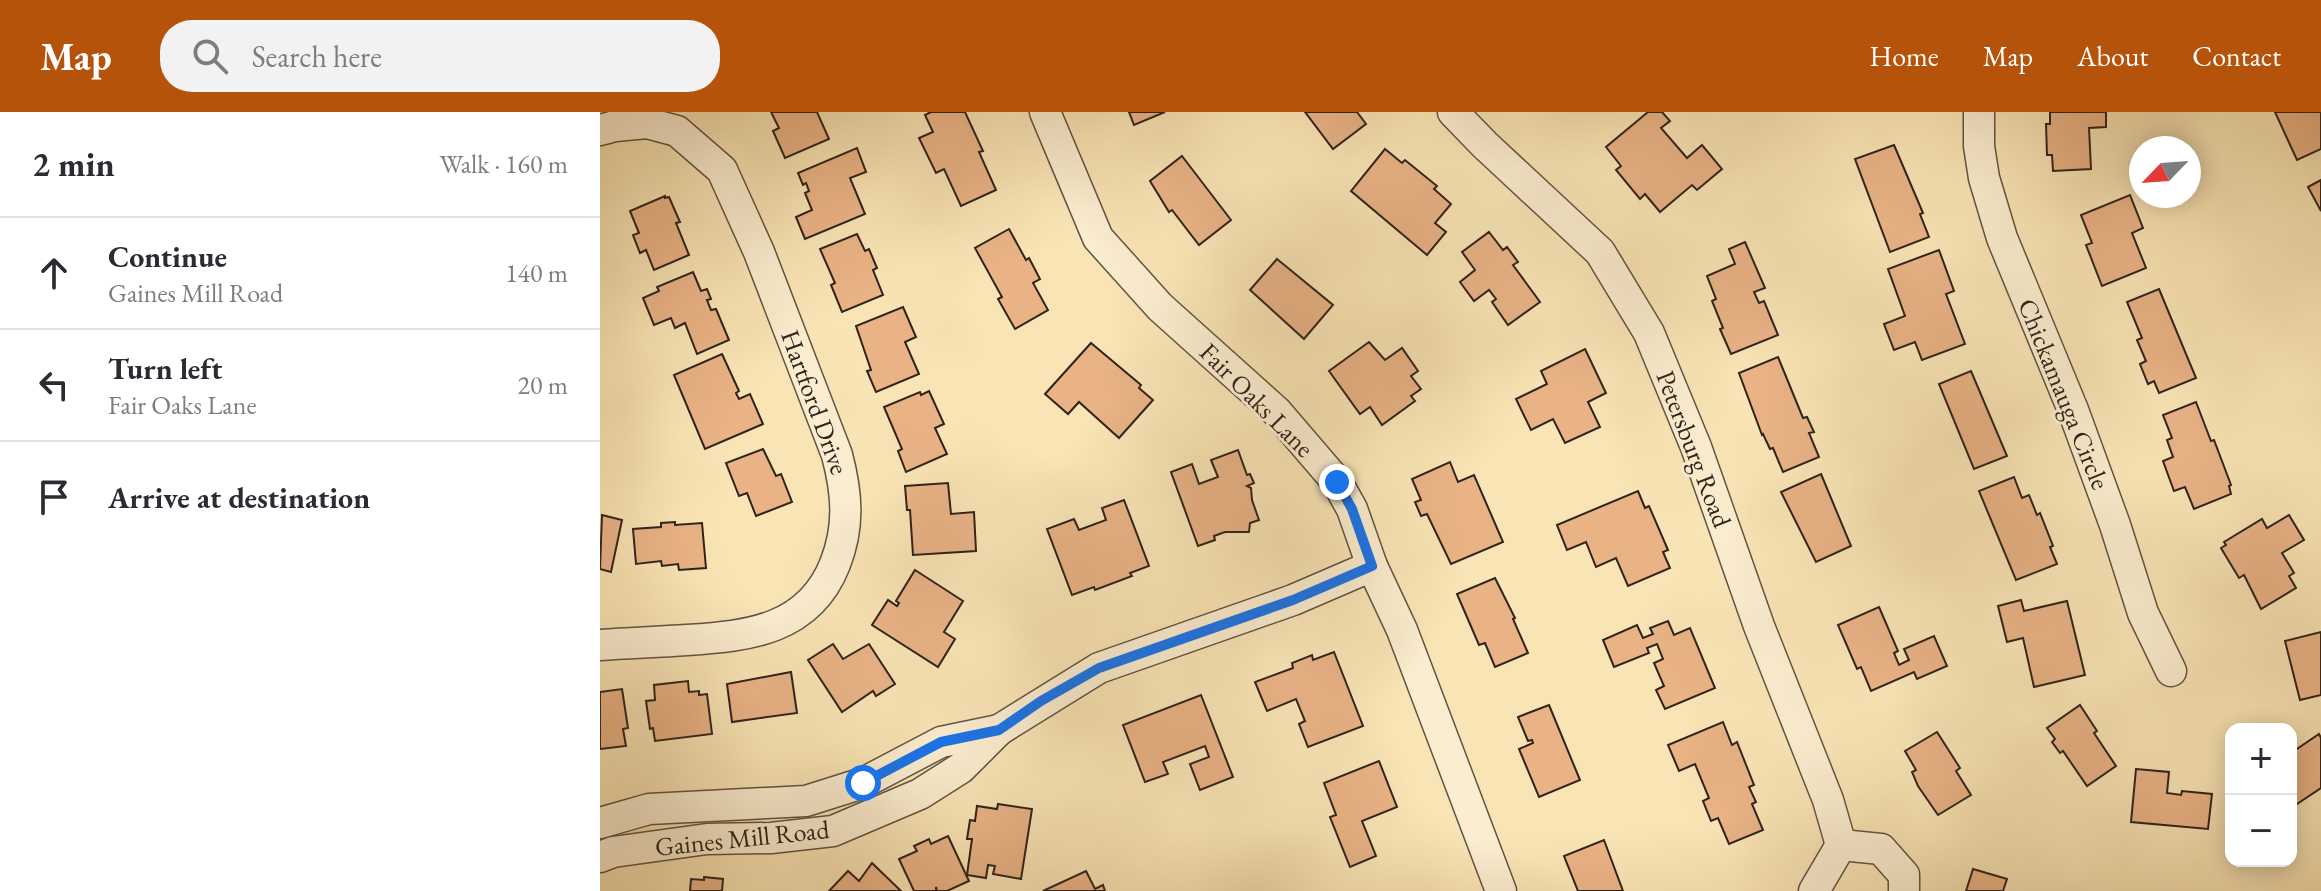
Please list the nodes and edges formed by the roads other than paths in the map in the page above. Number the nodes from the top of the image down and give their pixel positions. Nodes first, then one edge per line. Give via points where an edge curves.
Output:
1 (1045, 112) edge
2 (1453, 112) edge
3 (1979, 112) edge
4 (600, 130) edge
5 (1372, 566) junction
6 (600, 645) edge
7 (2171, 671) dead end
8 (999, 730) junction
9 (600, 823) edge
10 (1841, 845) junction
11 (600, 857) edge
12 (1501, 891) edge
13 (1814, 891) edge
14 (1904, 891) edge

1 - 5 street, Fair Oaks Lane via 1098,238 1160,307 1277,412 1337,482
2 - 10 street, Petersburg Road via 1600,252 1649,333
3 - 7 street, Chickamauga Circle via 1984,178 2002,238 2073,410 2143,613
4 - 6 street, Hartford Drive via 647,123 677,131 722,170 837,455 847,518 830,578 811,603 786,621 728,638
5 - 8 street, Gaines Mill Road via 1293,600 1099,668
5 - 12 street, Fair Oaks Lane via 1402,630
8 - 9 street, Gaines Mill Road via 941,742 863,783 806,801 649,809
8 - 11 street, Gaines Mill Road via 961,768 920,794 833,831 707,839
10 - 13 street
10 - 14 street via 1881,849 1904,875

